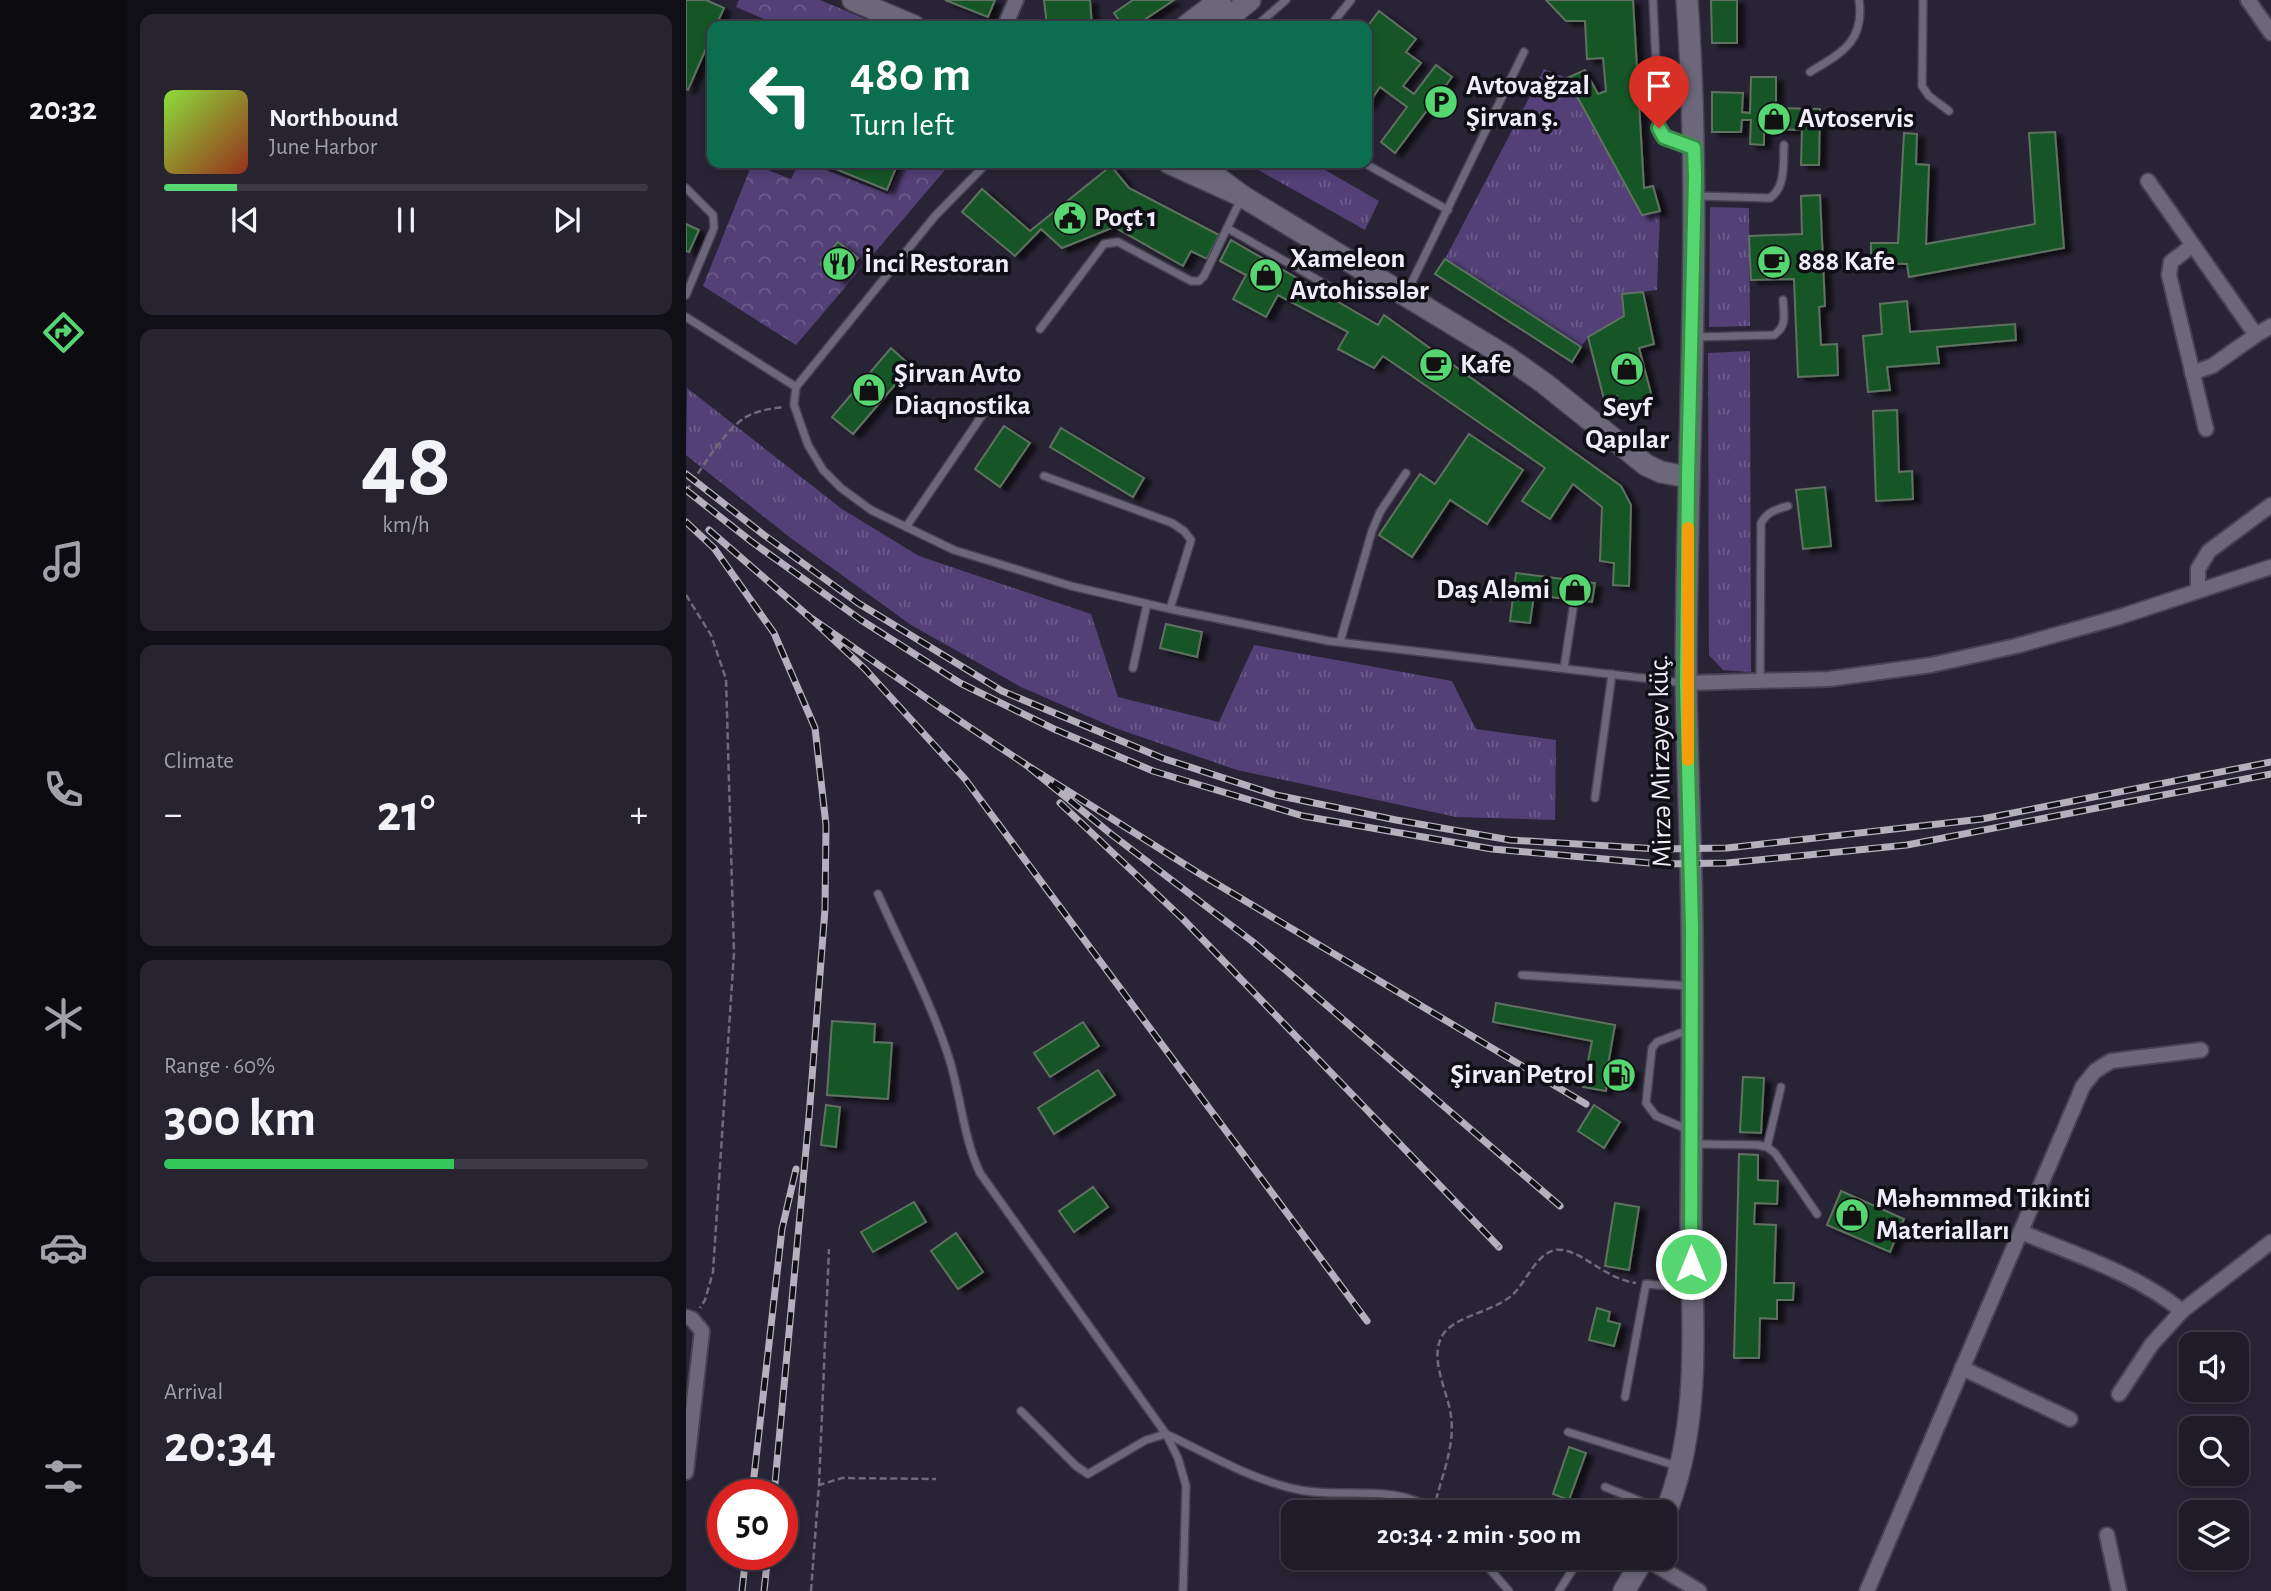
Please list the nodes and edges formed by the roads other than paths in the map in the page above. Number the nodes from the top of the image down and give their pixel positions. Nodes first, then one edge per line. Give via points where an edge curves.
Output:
1 (853, 0) edge
2 (1016, 0) edge
3 (1220, 0) edge
4 (1250, 0) edge
5 (1286, 0) edge
6 (1351, 0) edge
7 (1653, 0) edge
8 (1687, 0) edge
9 (1859, 0) edge
10 (1923, 0) edge
11 (2248, 0) edge
12 (884, 13) edge
13 (902, 21) edge
14 (1007, 21) edge
15 (1193, 21) edge
16 (1224, 21) edge
17 (1262, 21) edge
18 (1335, 21) edge
19 (2271, 33) edge
20 (1524, 52) dead end
21 (1810, 72) dead end
22 (1949, 111) dead end
23 (1784, 145) dead end
24 (1694, 148) junction
25 (1372, 167) edge
26 (981, 168) edge
27 (1180, 168) edge
28 (1205, 168) edge
29 (2148, 181) dead end
30 (686, 188) edge
31 (1242, 196) junction
32 (1695, 196) junction
33 (1448, 210) junction
34 (1227, 228) junction
35 (2193, 245) junction
36 (1332, 288) dead end
37 (686, 295) edge
38 (1405, 295) junction
39 (1783, 300) dead end
40 (686, 317) edge
41 (2271, 326) edge
42 (1040, 329) dead end
43 (2256, 335) junction
44 (1692, 337) junction
45 (2192, 373) junction
46 (796, 387) junction
47 (983, 414) dead end
48 (2206, 429) dead end
49 (1406, 473) dead end
50 (1044, 476) dead end
51 (1688, 477) junction
52 (2271, 505) edge
53 (1788, 506) dead end
54 (906, 527) junction
55 (2271, 567) edge
56 (2198, 589) junction
57 (1147, 604) junction
58 (1170, 609) junction
59 (1573, 609) dead end
60 (1339, 642) junction
61 (1133, 668) dead end
62 (1564, 668) junction
63 (1612, 674) junction
64 (1760, 681) junction
65 (1686, 683) junction
66 (1595, 797) dead end
67 (878, 894) dead end
68 (1522, 975) dead end
69 (1692, 986) junction
70 (1692, 1029) junction
71 (2201, 1050) dead end
72 (1781, 1087) dead end
73 (1692, 1138) junction
74 (1768, 1147) junction
75 (1817, 1214) dead end
76 (2021, 1232) junction
77 (2271, 1242) edge
78 (1691, 1288) junction
79 (2182, 1311) junction
80 (689, 1318) edge
81 (1962, 1368) junction
82 (2119, 1394) dead end
83 (1625, 1397) dead end
84 (1021, 1411) dead end
85 (2070, 1419) dead end
86 (1568, 1432) dead end
87 (1166, 1434) junction
88 (1681, 1467) junction
89 (686, 1472) edge
90 (1605, 1487) dead end
91 (1417, 1500) edge
92 (1634, 1500) edge
93 (1670, 1500) edge
94 (2108, 1535) dead end
95 (1490, 1570) edge
96 (1572, 1570) edge
97 (1637, 1570) edge
98 (1664, 1570) edge
99 (1183, 1591) edge
100 (1508, 1591) edge
101 (1559, 1591) edge
102 (1624, 1591) edge
103 (1699, 1591) edge
104 (1867, 1591) edge
105 (2119, 1591) edge

1 - 12 main road
2 - 14 street
3 - 15 main road
4 - 16 main road
5 - 17 lane
6 - 18 lane
7 - 24 lane via 1659,128 1664,137
8 - 24 main road, Mirzə Mirzəyev küç.
9 - 21 lane via 1854,40
10 - 22 lane via 1922,86
11 - 19 street
12 - 13 main road
20 - 33 lane
23 - 32 lane via 1781,186 1770,198
24 - 32 main road, Mirzə Mirzəyev küç.
25 - 33 lane
26 - 46 lane via 935,216
27 - 31 main road
28 - 31 main road
29 - 35 street
30 - 37 lane via 713,215 714,228
31 - 34 lane
31 - 38 main road
32 - 44 main road, Mirzə Mirzəyev küç.
33 - 38 lane
34 - 36 lane
34 - 42 lane via 1199,281 1118,242 1104,244
35 - 43 street
35 - 45 street via 2171,262 2169,275
38 - 51 main road via 1544,383 1646,465
39 - 44 lane via 1784,323 1774,335
40 - 46 lane
41 - 43 street
43 - 45 street via 2212,366
44 - 51 main road, Mirzə Mirzəyev küç.
45 - 48 street
46 - 54 lane via 794,405 822,470 871,510
47 - 54 lane
49 - 60 lane via 1371,531
50 - 58 lane via 1184,531 1191,540
51 - 65 main road, Mirzə Mirzəyev küç.
52 - 56 street via 2209,551 2198,569
53 - 64 lane via 1766,514 1761,523
54 - 57 lane via 954,550
55 - 56 street
56 - 64 street via 2119,617 1931,665 1829,679
57 - 58 lane
57 - 61 lane
58 - 60 lane
59 - 62 lane
60 - 62 lane
62 - 63 lane
63 - 65 lane
63 - 66 lane
64 - 65 street
65 - 69 main road, Mirzə Mirzəyev küç.
67 - 87 lane via 944,1044 971,1154 980,1173
68 - 69 lane
69 - 70 main road, Mirzə Mirzəyev küç.
70 - 73 main road, Mirzə Mirzəyev küç.
70 - 73 lane via 1652,1048 1646,1103 1656,1116
71 - 76 street via 2111,1061 2095,1071 2083,1086
72 - 74 lane
73 - 74 lane
73 - 78 main road, Mirzə Mirzəyev küç.
74 - 75 lane
76 - 79 street via 2134,1279
76 - 81 street
77 - 79 street
78 - 83 lane via 1646,1284
78 - 88 main road, Mirzə Mirzəyev küç. via 1691,1412
79 - 82 street via 2152,1344
80 - 89 street via 702,1331
81 - 85 street
81 - 104 street
84 - 87 lane via 1088,1474 1146,1440
86 - 88 lane
87 - 91 lane via 1262,1480 1301,1491 1386,1494
87 - 99 lane via 1186,1486
88 - 93 main road, Mirzə Mirzəyev küç.
90 - 92 lane
94 - 105 street
95 - 100 lane
96 - 101 lane
97 - 102 main road
98 - 103 street

